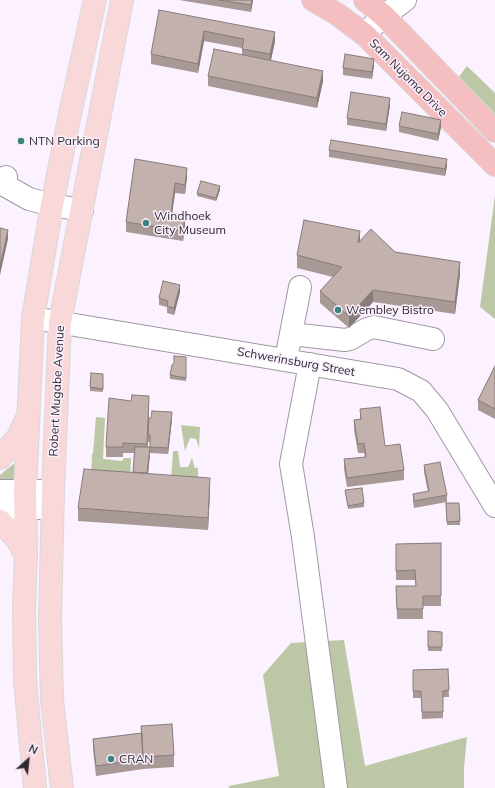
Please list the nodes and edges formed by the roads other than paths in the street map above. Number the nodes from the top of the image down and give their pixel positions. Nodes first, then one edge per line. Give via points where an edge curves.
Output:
1 (95, 0) edge
2 (122, 0) edge
3 (313, 0) edge
4 (366, 0) edge
5 (405, 0) edge
6 (384, 16) junction
7 (364, 34) junction
8 (495, 131) edge
9 (495, 164) edge
10 (6, 177) dead end
11 (52, 205) junction
12 (82, 210) junction
13 (300, 287) dead end
14 (33, 318) junction
15 (60, 322) junction
16 (291, 334) junction
17 (433, 338) dead end
18 (285, 360) junction
19 (310, 364) junction
20 (29, 413) junction
21 (0, 458) edge
22 (0, 491) edge
23 (25, 499) junction
24 (53, 499) junction
25 (495, 506) edge
26 (0, 508) edge
27 (0, 521) edge
28 (26, 555) junction
29 (35, 788) edge
30 (62, 788) edge
31 (336, 788) edge

1 - 11 main road
2 - 12 main road, Robert Mugabe Avenue
3 - 7 highway, Sam Nujoma Drive
4 - 6 highway, Sam Nujoma Drive
5 - 6 street
6 - 7 street
6 - 8 highway, Sam Nujoma Drive
7 - 9 highway, Sam Nujoma Drive
10 - 11 street via 6,186 29,199
11 - 12 street
11 - 14 main road
12 - 15 main road, Robert Mugabe Avenue
13 - 16 street
14 - 15 street, Schwerinsburg Street
14 - 20 main road
15 - 18 street, Schwerinsburg Street
15 - 24 main road, Robert Mugabe Avenue
16 - 17 street via 345,340 374,327
16 - 18 street
18 - 19 street, Schwerinsburg Street
19 - 25 street, Schwerinsburg Street via 398,379 421,391 437,410
19 - 31 street via 291,464
20 - 21 main road via 18,437
20 - 23 main road
22 - 23 street
23 - 24 street
23 - 26 street
23 - 28 main road
24 - 30 main road, Robert Mugabe Avenue via 50,618 52,685
27 - 28 main road via 16,538
28 - 29 main road via 25,681

